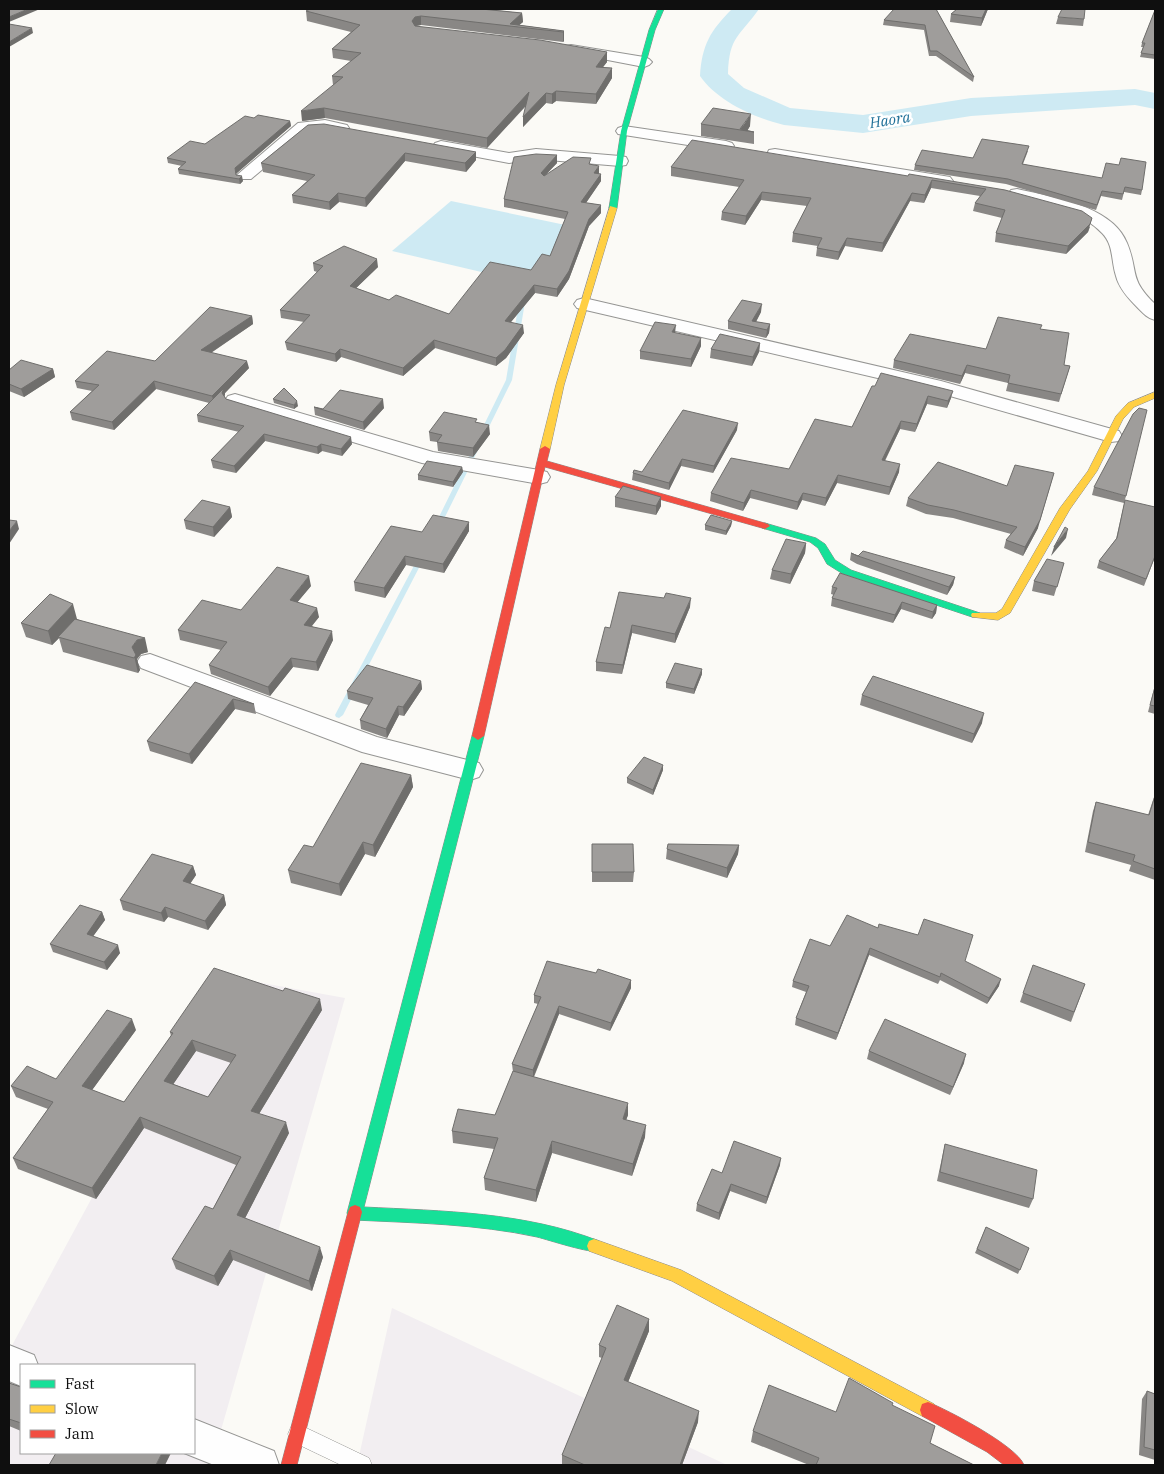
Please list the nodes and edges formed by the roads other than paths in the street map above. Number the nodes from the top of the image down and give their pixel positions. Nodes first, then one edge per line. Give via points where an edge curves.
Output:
1 (661, 9) edge
2 (560, 47) edge
3 (644, 62) junction
4 (361, 131) edge
5 (624, 131) junction
6 (425, 143) edge
7 (620, 161) junction
8 (245, 175) dead end
9 (958, 183) edge
10 (997, 190) edge
11 (584, 304) junction
12 (1155, 314) edge
13 (1155, 395) edge
14 (235, 400) edge
15 (1111, 436) junction
16 (541, 470) junction
17 (150, 662) dead end
18 (470, 770) junction
19 (354, 1213) junction
20 (297, 1434) junction
21 (195, 1438) edge
22 (260, 1465) edge
23 (289, 1465) edge
24 (362, 1465) edge
25 (1016, 1465) edge

1 - 3 main road
2 - 3 street
3 - 5 main road
4 - 8 street via 325,125 304,126
5 - 7 main road
5 - 9 street
6 - 7 street via 509,158 536,154
7 - 11 main road via 613,210
10 - 12 street via 1087,214 1103,225 1115,238 1134,294
11 - 15 street via 934,385
11 - 16 main road via 560,385
13 - 15 main road via 1131,405 1119,418
14 - 16 street via 430,458
15 - 16 main road via 1006,611 998,617 982,617 956,610 847,572 830,563 822,546 813,540
16 - 18 main road
17 - 18 street via 371,744
18 - 19 main road
19 - 20 main road
19 - 25 main road via 492,1222 578,1240 676,1275 993,1446
20 - 23 main road
20 - 24 lane
21 - 22 street

